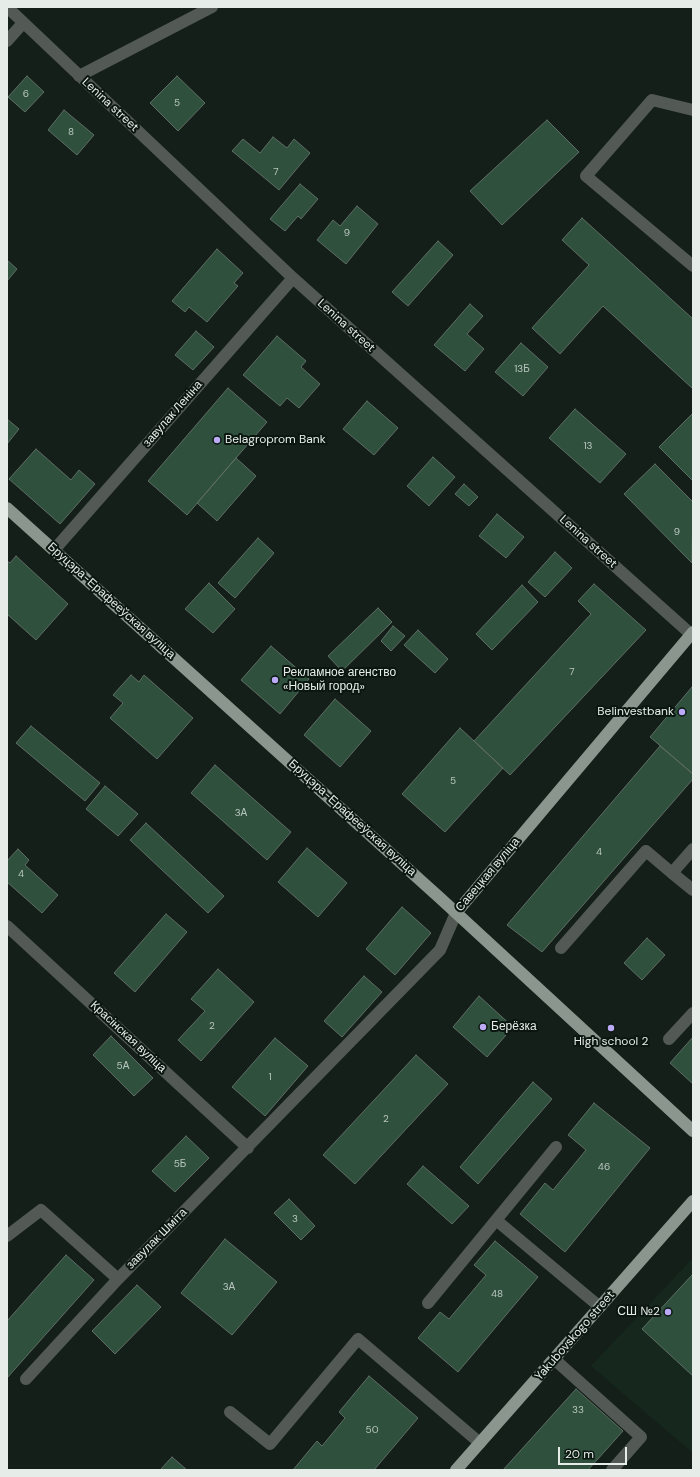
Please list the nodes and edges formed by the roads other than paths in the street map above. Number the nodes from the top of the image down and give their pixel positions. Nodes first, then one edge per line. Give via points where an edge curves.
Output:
1 (8, 7) edge
2 (212, 7) edge
3 (23, 23) junction
4 (7, 41) edge
5 (79, 76) junction
6 (693, 110) edge
7 (693, 266) edge
8 (293, 278) junction
9 (7, 508) edge
10 (54, 550) junction
11 (692, 634) edge
12 (693, 849) edge
13 (672, 873) junction
14 (693, 890) edge
15 (456, 913) junction
16 (7, 926) edge
17 (562, 948) dead end
18 (693, 1013) edge
19 (669, 1039) dead end
20 (693, 1131) edge
21 (556, 1147) dead end
22 (248, 1148) junction
23 (693, 1201) edge
24 (496, 1220) junction
25 (7, 1236) edge
26 (118, 1278) junction
27 (428, 1303) dead end
28 (600, 1307) junction
29 (554, 1359) junction
30 (26, 1379) dead end
31 (230, 1412) dead end
32 (480, 1443) junction
33 (456, 1470) edge
34 (612, 1470) edge

1 - 3 street, Lenina street
2 - 5 street
3 - 4 street
3 - 5 street, Lenina street
5 - 8 street, Lenina street
6 - 7 street via 652,100 586,176
8 - 10 street, завулак Леніна
8 - 11 street, Lenina street
9 - 10 main road, Бруцэра-Ерафееўская вуліца
10 - 15 main road, Бруцэра-Ерафееўская вуліца
11 - 15 main road, Савецкая вуліца
12 - 13 street
13 - 14 street
13 - 17 street via 646,852
15 - 20 main road, Бруцэра-Ерафееўская вуліца
15 - 22 street, Савецкая вуліца via 440,950
16 - 22 street, Красінская вуліца
18 - 19 street
21 - 24 street
22 - 26 street, завулак Шміта
23 - 28 main road, Yakubovskogo street
24 - 27 street
24 - 28 street
25 - 26 street, завулак Шміта via 41,1210
26 - 30 street
28 - 29 main road, Yakubovskogo street
29 - 32 main road, Yakubovskogo street
29 - 34 street via 642,1436
31 - 32 street via 270,1444 358,1339
32 - 33 main road, Yakubovskogo street

